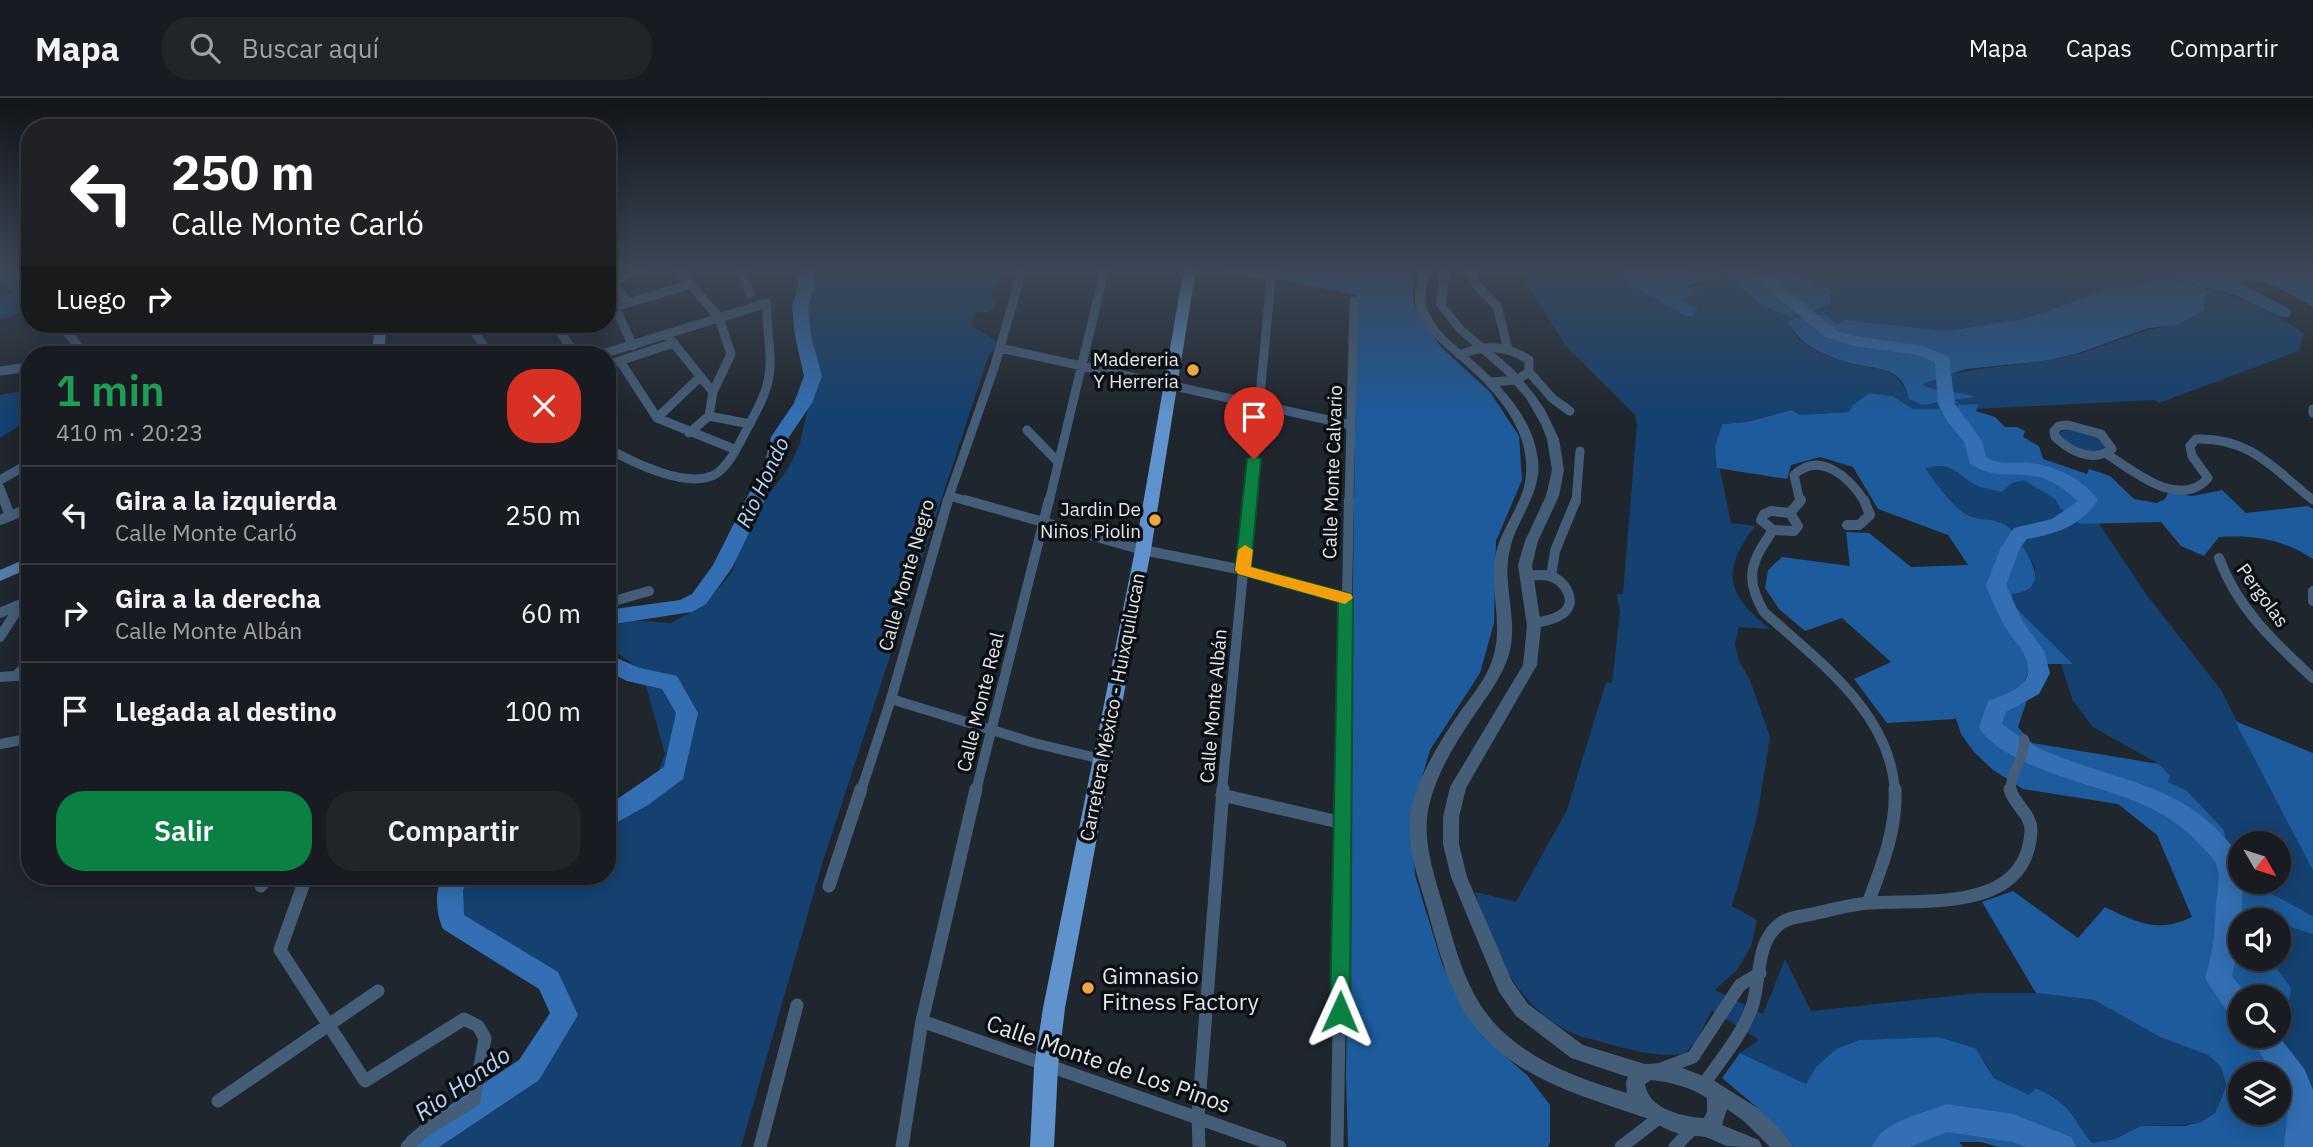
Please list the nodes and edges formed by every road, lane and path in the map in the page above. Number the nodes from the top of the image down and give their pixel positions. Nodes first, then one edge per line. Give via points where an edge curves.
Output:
1 (616, 317) edge
2 (722, 317) edge
3 (766, 317) edge
4 (1009, 317) edge
5 (1093, 317) edge
6 (1181, 317) edge
7 (1267, 317) edge
8 (1354, 317) edge
9 (1427, 317) edge
10 (1450, 317) edge
11 (1500, 317) edge
12 (719, 318) junction
13 (667, 335) junction
14 (674, 343) junction
15 (633, 346) junction
16 (1480, 347) junction
17 (1000, 348) junction
18 (1508, 349) junction
19 (616, 350) edge
20 (1460, 355) junction
21 (620, 361) junction
22 (616, 362) edge
23 (1081, 366) junction
24 (21, 368) edge
25 (0, 371) edge
26 (1523, 376) junction
27 (700, 377) junction
28 (1491, 382) junction
29 (1169, 386) junction
30 (713, 392) junction
31 (1260, 404) junction
32 (1570, 411) dead end
33 (709, 416) junction
34 (657, 418) junction
35 (750, 425) junction
36 (1351, 425) junction
37 (1027, 430) dead end
38 (690, 433) junction
39 (734, 449) junction
40 (616, 452) edge
41 (1580, 452) dead end
42 (2107, 454) junction
43 (1058, 462) junction
44 (21, 467) edge
45 (0, 480) edge
46 (0, 488) edge
47 (949, 496) junction
48 (2313, 500) edge
49 (1790, 513) junction
50 (21, 514) edge
51 (10, 516) junction
52 (0, 520) edge
53 (1044, 523) junction
54 (1847, 526) dead end
55 (1773, 530) junction
56 (1143, 550) junction
57 (2219, 558) dead end
58 (21, 566) edge
59 (1243, 570) junction
60 (1526, 575) junction
61 (0, 576) edge
62 (1551, 576) junction
63 (649, 591) dead end
64 (2313, 591) edge
65 (1346, 598) junction
66 (616, 600) edge
67 (2313, 601) edge
68 (21, 604) edge
69 (21, 608) edge
70 (0, 613) edge
71 (1535, 623) junction
72 (0, 637) edge
73 (21, 671) edge
74 (17, 675) junction
75 (21, 675) edge
76 (0, 677) edge
77 (2313, 678) edge
78 (891, 699) junction
79 (990, 729) junction
80 (21, 740) edge
81 (0, 744) edge
82 (2025, 749) dead end
83 (1101, 759) junction
84 (1222, 795) junction
85 (1343, 823) junction
86 (303, 885) edge
87 (829, 886) dead end
88 (1868, 903) junction
89 (1760, 973) junction
90 (378, 991) dead end
91 (797, 1005) dead end
92 (922, 1021) junction
93 (329, 1025) junction
94 (1046, 1067) junction
95 (1649, 1072) junction
96 (1710, 1088) junction
97 (218, 1101) dead end
98 (1654, 1113) junction
99 (1198, 1116) junction
100 (1700, 1128) junction
101 (407, 1147) edge
102 (760, 1147) edge
103 (902, 1147) edge
104 (1042, 1147) edge
105 (1199, 1147) edge
106 (1280, 1147) edge
107 (1337, 1147) edge
108 (1620, 1147) edge
109 (1675, 1147) edge
110 (1752, 1147) edge
111 (1783, 1147) edge

1 - 15 street
2 - 12 street
3 - 35 street via 770,366 766,397
4 - 17 street, Calle Monte Negro
5 - 23 street, Calle Monte Real
6 - 29 main road, Carretera México - Huixquilucan
7 - 31 street, Calle Monte Albán
8 - 36 street, Calle Monte Calvario
9 - 20 street via 1434,331
10 - 16 street
11 - 18 street
12 - 13 street
12 - 30 street via 731,354
13 - 14 street
13 - 15 street
14 - 21 street
14 - 27 street
15 - 19 street
16 - 18 street
16 - 20 street
16 - 26 street
17 - 23 street
17 - 47 street, Calle Monte Negro
18 - 26 street via 1529,360
20 - 28 street
21 - 22 street
21 - 34 street
23 - 29 street
23 - 43 street, Calle Monte Real
24 - 25 street
26 - 28 street
26 - 32 street
26 - 60 street via 1549,426 1558,469 1549,508 1527,553
27 - 30 street
27 - 34 street
28 - 98 street via 1519,419 1533,478 1500,564 1507,637 1492,680 1449,741 1423,797 1417,824 1421,860 1466,996 1485,1026 1540,1070 1575,1087
29 - 31 street
29 - 56 main road, Carretera México - Huixquilucan
30 - 33 street
31 - 36 street
31 - 59 street, Calle Monte Albán
33 - 35 street
33 - 38 street
34 - 38 street
35 - 39 street
36 - 65 street, Calle Monte Calvario
37 - 43 street
38 - 39 street
39 - 40 street via 717,474 703,479 665,474
41 - 62 street via 1576,503 1555,551
42 - 42 street via 2112,449 2110,443 2093,430 2068,425 2054,431 2072,450
42 - 48 street via 2155,484 2194,492 2208,478 2190,446 2196,439 2222,440 2259,453
43 - 53 street, Calle Monte Real
44 - 45 street
46 - 51 street
47 - 53 street
47 - 78 street, Calle Monte Negro
49 - 54 street via 1802,501 1794,475 1797,470 1820,466 1847,477 1869,509 1865,521
49 - 55 street via 1798,526 1794,531
49 - 55 street via 1764,514 1761,520
50 - 51 street
51 - 52 street
53 - 56 street
53 - 79 street, Calle Monte Real
55 - 88 street via 1751,569 1753,596 1764,612 1857,698 1874,721 1895,771 1897,811 1882,872
56 - 59 street
56 - 83 main road, Carretera México - Huixquilucan
57 - 77 street, Pergolas via 2224,576 2242,601
58 - 61 main road
59 - 65 street
59 - 84 street, Calle Monte Albán
60 - 62 street
60 - 71 street
62 - 71 street via 1566,588 1570,604 1560,616
63 - 66 street
64 - 67 street
65 - 85 street, Calle Monte Calvario
68 - 70 street
69 - 72 street
71 - 95 street via 1530,665 1458,787 1451,844 1459,877 1505,986 1522,1010 1578,1052
73 - 74 street
74 - 75 street
74 - 76 street
78 - 79 street
78 - 87 street, Calle Monte Negro
79 - 83 street
79 - 92 street, Calle Monte Real
80 - 81 street
82 - 88 street via 2010,788 2030,820 2029,853 2009,882 1967,897
83 - 94 main road, Carretera México - Huixquilucan
84 - 85 street
84 - 99 street, Calle Monte Albán
85 - 107 street, Calle Monte Calvario
86 - 93 street via 280,950
88 - 89 street via 1783,921 1771,931 1762,950
89 - 95 street via 1740,985 1693,1057
89 - 96 street via 1746,1020
90 - 93 street
91 - 102 street
92 - 94 street, Calle Monte de Los Pinos
92 - 103 street, Calle Monte Real
93 - 97 street
93 - 101 street via 365,1081 464,1019 478,1026 485,1038 474,1100
94 - 99 street, Calle Monte de Los Pinos
94 - 104 main road, Carretera México - Huixquilucan
95 - 96 street via 1684,1076
95 - 98 street via 1635,1084 1635,1090
96 - 100 street via 1718,1110 1712,1126
96 - 111 street via 1740,1104
98 - 100 street
98 - 108 street
99 - 105 street, Calle Monte Albán
99 - 106 street, Calle Monte de Los Pinos
100 - 109 street
100 - 110 street

